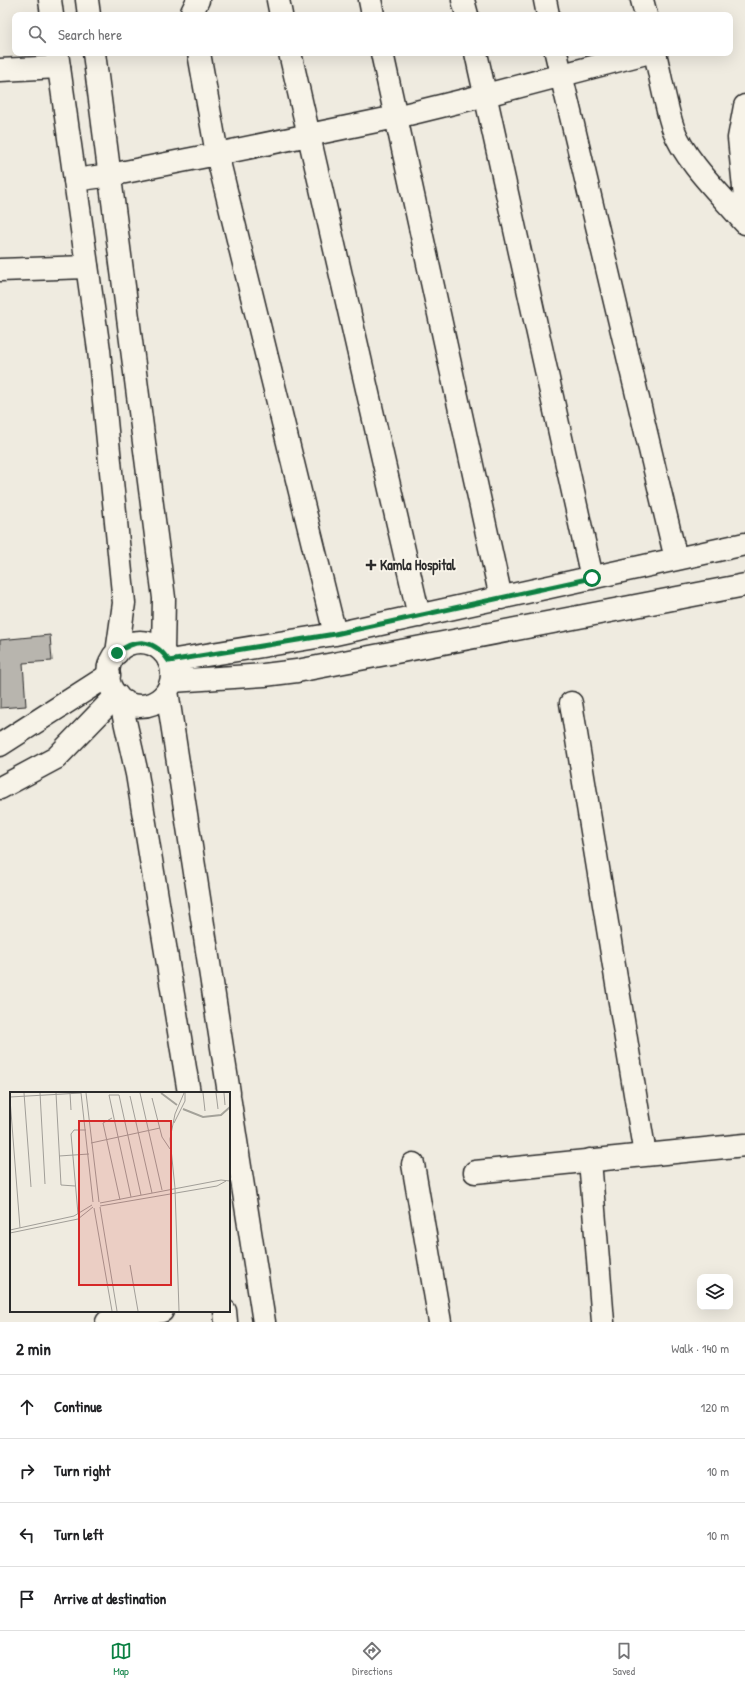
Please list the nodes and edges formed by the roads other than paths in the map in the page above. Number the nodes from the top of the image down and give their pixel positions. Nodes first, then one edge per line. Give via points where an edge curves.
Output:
1 (50, 0) edge
2 (87, 0) edge
3 (198, 0) edge
4 (278, 0) edge
5 (370, 0) edge
6 (463, 0) edge
7 (545, 0) edge
8 (642, 0) edge
9 (52, 12) edge
10 (89, 12) edge
11 (192, 12) edge
12 (280, 12) edge
13 (372, 12) edge
14 (466, 12) edge
15 (547, 12) edge
16 (645, 12) edge
17 (94, 56) edge
18 (201, 56) edge
19 (291, 56) edge
20 (383, 56) edge
21 (477, 56) edge
22 (557, 56) edge
23 (634, 56) edge
24 (656, 56) edge
25 (58, 60) edge
26 (0, 70) edge
27 (560, 75) junction
28 (486, 95) junction
29 (745, 106) edge
30 (396, 117) junction
31 (309, 135) junction
32 (218, 154) junction
33 (110, 175) junction
34 (75, 180) junction
35 (745, 198) edge
36 (745, 223) edge
37 (87, 267) junction
38 (0, 270) edge
39 (745, 544) edge
40 (676, 559) junction
41 (592, 578) junction
42 (745, 585) edge
43 (501, 598) junction
44 (419, 616) junction
45 (335, 634) junction
46 (117, 653) junction
47 (168, 671) junction
48 (108, 675) junction
49 (118, 697) junction
50 (571, 703) dead end
51 (0, 745) edge
52 (0, 788) edge
53 (189, 1092) edge
54 (229, 1092) edge
55 (230, 1101) edge
56 (745, 1145) edge
57 (645, 1155) junction
58 (590, 1160) junction
59 (413, 1164) dead end
60 (475, 1172) dead end
61 (101, 1312) edge
62 (157, 1312) edge
63 (225, 1312) edge
64 (103, 1322) edge
65 (107, 1322) edge
66 (226, 1322) edge
67 (264, 1322) edge
68 (440, 1322) edge
69 (603, 1322) edge

1 - 9 street
2 - 10 street
3 - 11 street
4 - 12 street
5 - 13 street
6 - 14 street
7 - 15 street
8 - 16 street
17 - 33 street
18 - 32 street
19 - 31 street
20 - 30 street
21 - 28 street
22 - 27 street
23 - 27 street
24 - 36 street via 674,128 681,144 697,167
25 - 26 street
25 - 34 street
27 - 28 street
27 - 40 street
28 - 30 street
28 - 41 street
29 - 35 street via 739,138
30 - 31 street
30 - 43 street
31 - 32 street
31 - 44 street
32 - 33 street
32 - 45 street
33 - 34 street
33 - 47 street via 164,598
34 - 37 street
37 - 38 street
37 - 46 street via 99,350 124,603
39 - 40 street
40 - 41 street
41 - 43 street
42 - 47 street via 297,671 264,675
43 - 44 street
44 - 45 street
45 - 47 street
46 - 47 street via 125,646 135,643 155,646
46 - 48 street via 111,661
47 - 49 street via 160,699 151,704 130,704
47 - 54 street
48 - 49 street via 113,691
48 - 51 street
49 - 52 street via 56,758
49 - 53 street via 137,774
50 - 57 street
55 - 67 street
56 - 57 street
57 - 58 street
58 - 60 street
58 - 69 street
59 - 68 street
61 - 64 street
62 - 65 street
63 - 66 street

